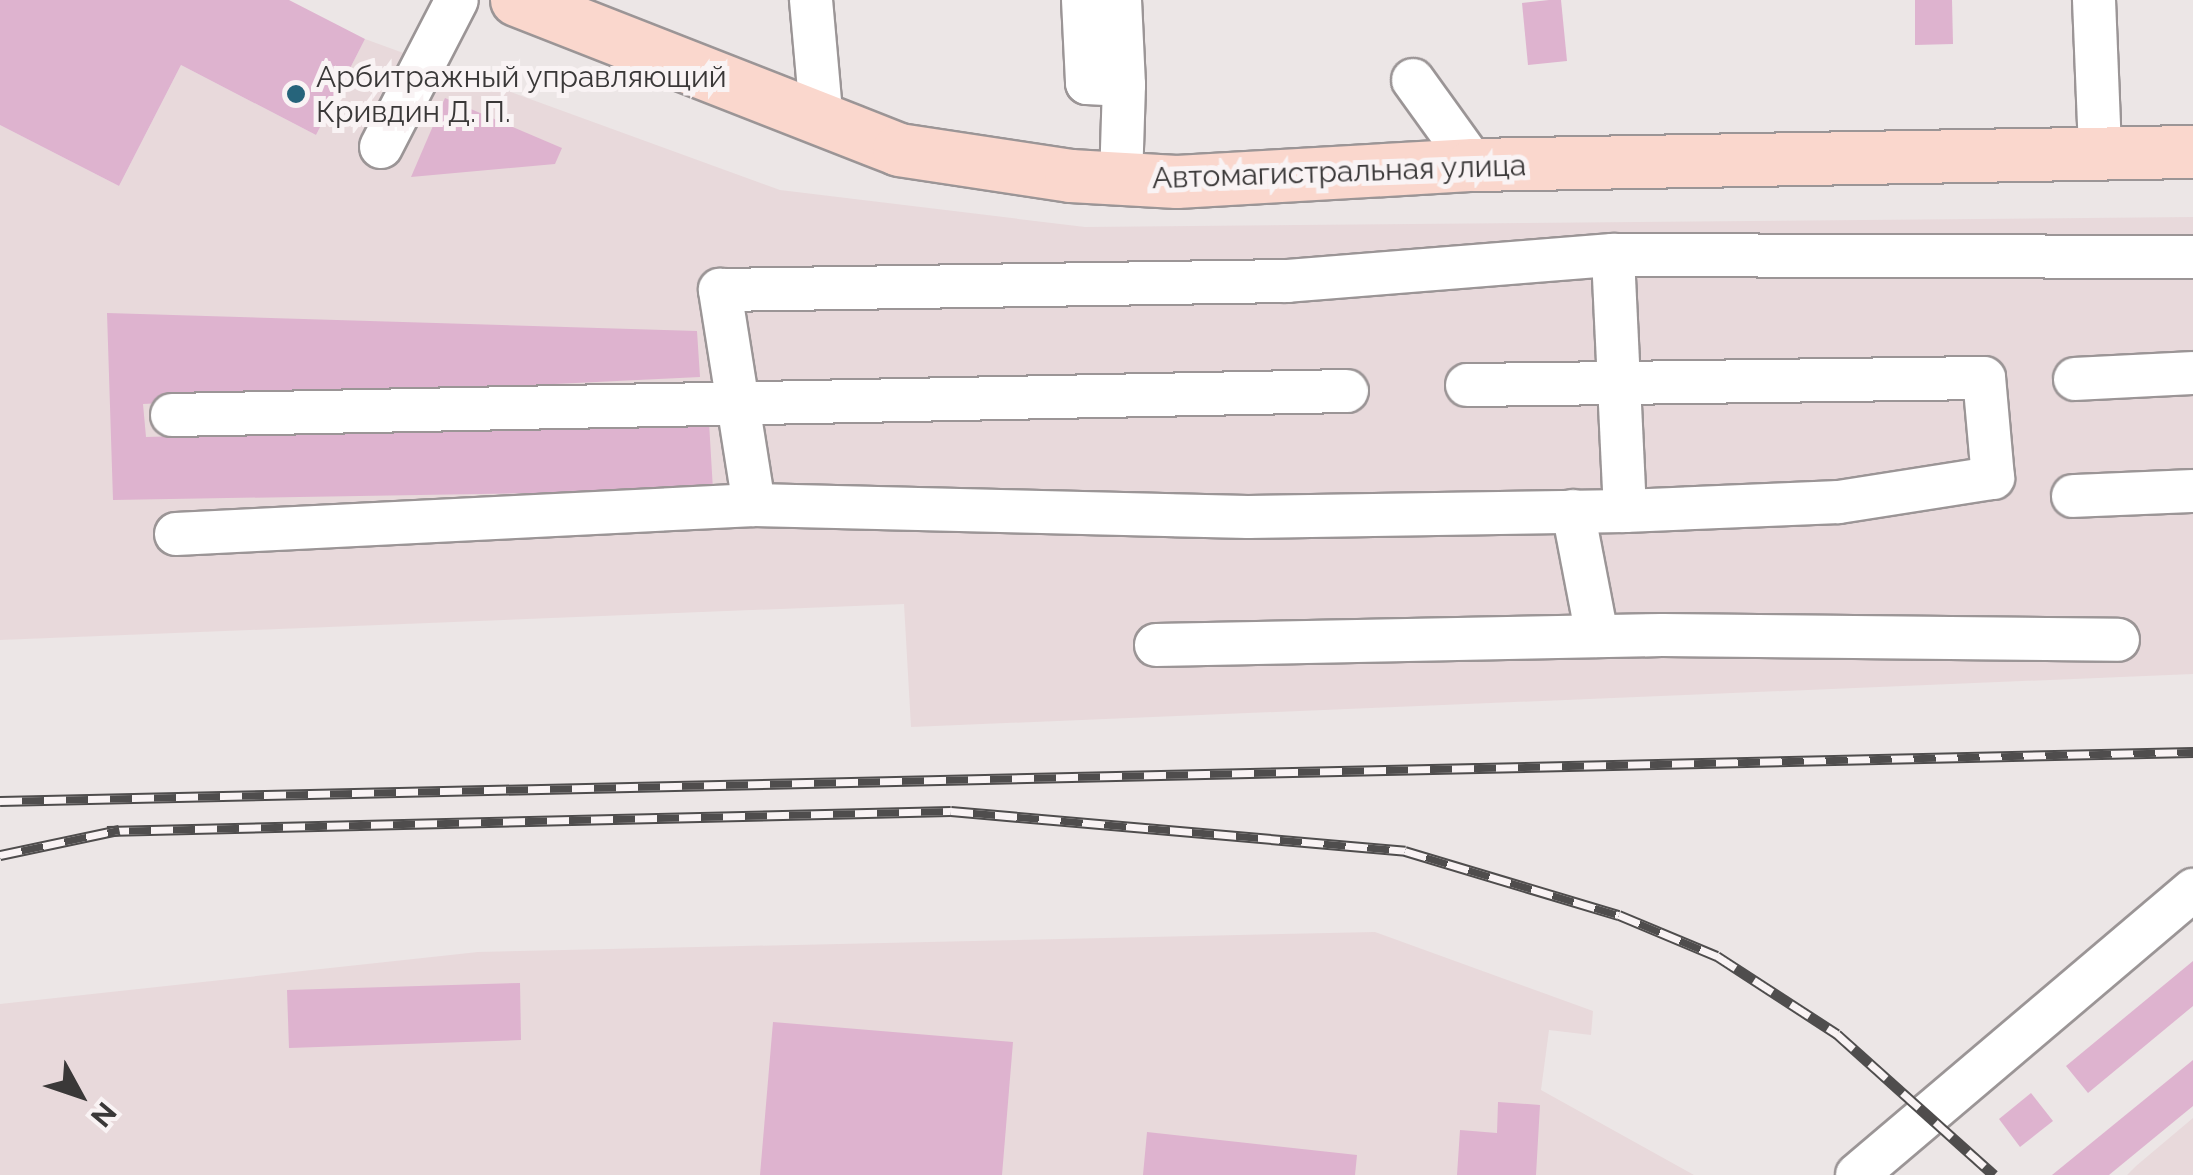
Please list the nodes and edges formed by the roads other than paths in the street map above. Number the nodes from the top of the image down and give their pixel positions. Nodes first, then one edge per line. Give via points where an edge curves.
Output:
1 (457, 0) edge
2 (517, 0) edge
3 (811, 0) edge
4 (1083, 0) edge
5 (1120, 0) edge
6 (2094, 0) edge
7 (1413, 80) dead end
8 (1124, 85) junction
9 (822, 124) junction
10 (380, 147) dead end
11 (2100, 152) junction
12 (2193, 152) edge
13 (1474, 166) junction
14 (1121, 178) junction
15 (1613, 255) junction
16 (2193, 257) edge
17 (2193, 374) edge
18 (2075, 380) dead end
19 (1619, 383) junction
20 (1467, 385) dead end
21 (1347, 391) dead end
22 (733, 405) junction
23 (172, 414) dead end
24 (2193, 491) edge
25 (2073, 496) dead end
26 (754, 505) junction
27 (1625, 511) junction
28 (1573, 512) junction
29 (176, 534) dead end
30 (1597, 636) junction
31 (2118, 640) dead end
32 (1156, 645) dead end
33 (2193, 890) edge
34 (1857, 1175) edge

1 - 10 street
2 - 9 main road, Автомагистральная улица
3 - 9 street
4 - 8 street via 1087,83
5 - 8 street
6 - 11 street
7 - 13 street
8 - 14 street
9 - 14 main road, Автомагистральная улица via 974,166
11 - 12 main road, Автомагистральная улица
11 - 13 main road, Автомагистральная улица
13 - 14 main road, Автомагистральная улица
15 - 16 street
15 - 19 street
15 - 22 street via 1287,281 720,290
17 - 18 street
19 - 20 street
19 - 27 street
19 - 27 street via 1984,378 1992,478 1839,502
21 - 22 street
22 - 23 street
22 - 26 street
24 - 25 street
26 - 28 street via 1248,517
26 - 29 street
27 - 28 street
28 - 30 street
30 - 31 street
30 - 32 street
33 - 34 street

